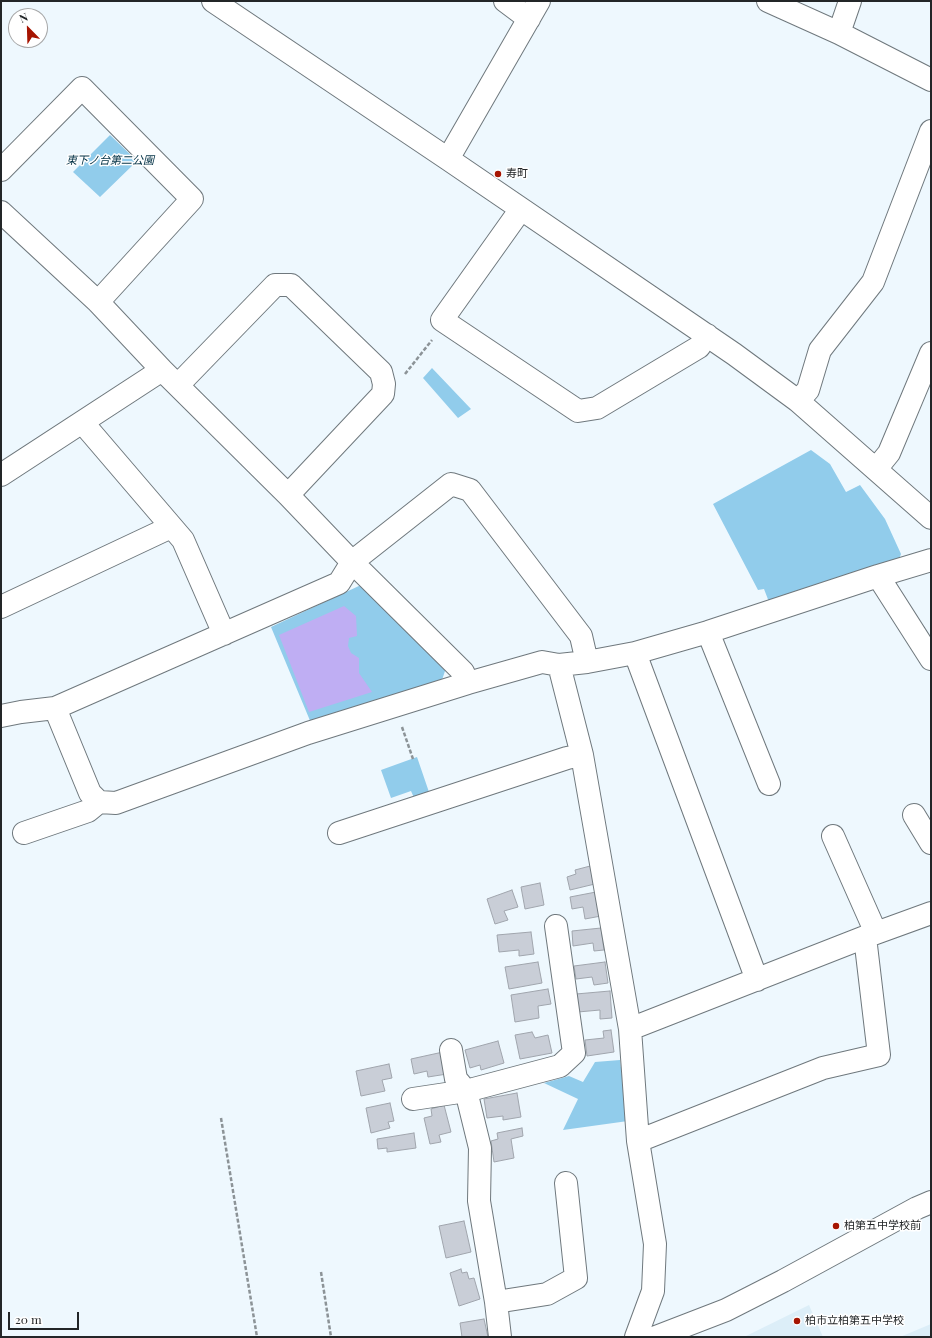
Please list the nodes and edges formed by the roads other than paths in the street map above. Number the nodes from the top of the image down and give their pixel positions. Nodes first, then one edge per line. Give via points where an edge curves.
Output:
1 (212, 1) edge
2 (505, 1) edge
3 (768, 1) edge
4 (850, 1) edge
5 (534, 10) edge
6 (839, 33) junction
7 (931, 80) edge
8 (931, 131) edge
9 (448, 159) junction
10 (1, 170) edge
11 (521, 209) junction
12 (1, 212) edge
13 (98, 302) junction
14 (708, 335) junction
15 (931, 353) edge
16 (162, 370) junction
17 (178, 385) junction
18 (798, 401) junction
19 (82, 422) junction
20 (876, 469) junction
21 (1, 475) edge
22 (288, 495) junction
23 (931, 518) edge
24 (171, 527) junction
25 (931, 560) edge
26 (352, 562) junction
27 (878, 576) junction
28 (1, 608) edge
29 (708, 632) junction
30 (224, 634) junction
31 (635, 653) junction
32 (931, 659) edge
33 (587, 662) junction
34 (559, 665) junction
35 (468, 682) junction
36 (55, 708) junction
37 (1, 716) edge
38 (582, 755) junction
39 (769, 784) dead end
40 (99, 802) junction
41 (914, 815) dead end
42 (24, 833) dead end
43 (339, 833) dead end
44 (833, 836) dead end
45 (931, 844) edge
46 (931, 913) edge
47 (556, 926) dead end
48 (871, 935) junction
49 (757, 980) junction
50 (630, 1029) junction
51 (451, 1050) dead end
52 (466, 1091) junction
53 (413, 1099) dead end
54 (638, 1141) junction
55 (566, 1183) dead end
56 (931, 1202) edge
57 (496, 1302) junction
58 (500, 1337) edge
59 (636, 1337) edge
60 (656, 1337) edge

1 - 9 street
2 - 5 street
3 - 6 street
4 - 6 street
5 - 9 street
6 - 7 street
8 - 18 street via 873,282 820,350 808,390
9 - 11 street
10 - 13 street via 82,88 192,199
11 - 14 street
11 - 14 street via 442,320 578,411 596,408 699,347
12 - 13 street
13 - 16 street
14 - 18 street
15 - 20 street via 888,453
16 - 17 street
16 - 19 street
17 - 22 street
17 - 22 street via 275,285 291,285 381,372 383,394
18 - 20 street
19 - 21 street
19 - 24 street
20 - 23 street
22 - 26 street
24 - 28 street
24 - 30 street via 183,540
25 - 27 street
26 - 30 street via 339,583
26 - 33 street via 451,484 470,490 581,636
26 - 35 street via 463,672
27 - 29 street
27 - 32 street
29 - 31 street
29 - 39 street
30 - 36 street
31 - 33 street
31 - 49 street
33 - 34 street
34 - 35 street via 542,662
34 - 38 street
35 - 40 street via 308,733 116,803
36 - 37 street
36 - 40 street via 90,793
38 - 43 street
38 - 50 street
40 - 42 street via 88,811
41 - 45 street
44 - 48 street
46 - 48 street
47 - 52 street via 574,1053 560,1066
48 - 49 street
48 - 54 street via 879,1055 823,1068
49 - 50 street
50 - 54 street
51 - 52 street via 456,1079
52 - 53 street
52 - 57 street via 480,1148 479,1201
54 - 59 street via 655,1244 654,1291
55 - 57 street via 576,1278 547,1294
56 - 60 street via 783,1281 732,1306
57 - 58 street

